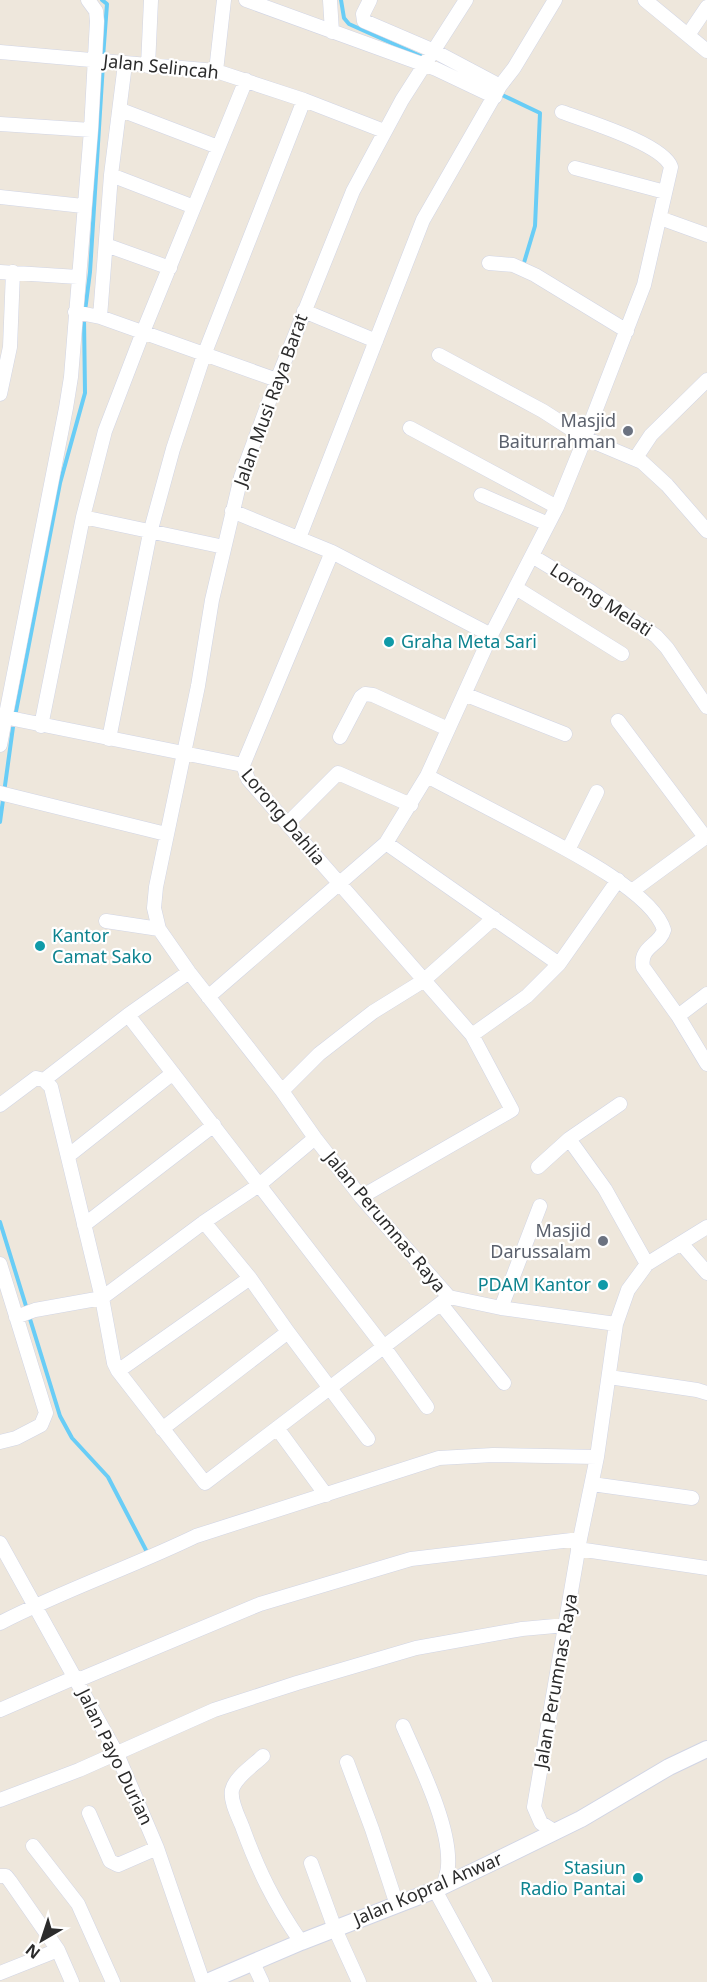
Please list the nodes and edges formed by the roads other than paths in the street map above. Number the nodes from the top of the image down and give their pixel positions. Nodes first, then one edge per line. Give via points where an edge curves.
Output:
1 (88, 0) edge
2 (151, 0) edge
3 (224, 0) edge
4 (246, 0) edge
5 (330, 0) edge
6 (370, 0) edge
7 (465, 0) edge
8 (555, 0) edge
9 (645, 0) edge
10 (707, 6) edge
11 (332, 32) junction
12 (688, 35) junction
13 (707, 51) edge
14 (0, 52) edge
15 (429, 58) junction
16 (98, 61) junction
17 (122, 63) junction
18 (148, 66) junction
19 (216, 71) junction
20 (246, 80) junction
21 (498, 91) junction
22 (304, 100) junction
23 (121, 110) junction
24 (562, 112) dead end
25 (0, 124) edge
26 (91, 129) junction
27 (384, 131) junction
28 (218, 147) junction
29 (575, 168) dead end
30 (111, 175) junction
31 (665, 192) junction
32 (0, 197) edge
33 (83, 206) junction
34 (194, 207) junction
35 (660, 218) junction
36 (707, 235) edge
37 (106, 245) junction
38 (489, 263) dead end
39 (170, 268) junction
40 (6, 272) edge
41 (78, 277) junction
42 (304, 311) junction
43 (87, 314) junction
44 (627, 331) junction
45 (143, 332) junction
46 (376, 341) junction
47 (439, 354) dead end
48 (204, 355) junction
49 (277, 380) junction
50 (707, 380) edge
51 (0, 394) edge
52 (410, 428) dead end
53 (585, 438) junction
54 (635, 459) junction
55 (481, 495) dead end
56 (557, 507) junction
57 (232, 512) junction
58 (83, 518) junction
59 (548, 524) junction
60 (706, 529) edge
61 (150, 533) junction
62 (298, 538) junction
63 (224, 547) junction
64 (332, 552) junction
65 (532, 556) junction
66 (516, 588) junction
67 (491, 634) junction
68 (622, 654) dead end
69 (464, 694) junction
70 (707, 707) edge
71 (9, 718) edge
72 (618, 721) dead end
73 (41, 726) junction
74 (448, 729) junction
75 (565, 734) dead end
76 (340, 737) dead end
77 (110, 739) junction
78 (0, 746) edge
79 (184, 754) junction
80 (243, 765) junction
81 (427, 776) junction
82 (597, 792) dead end
83 (7, 794) edge
84 (411, 805) junction
85 (294, 817) dead end
86 (166, 834) junction
87 (706, 836) edge
88 (386, 843) junction
89 (568, 850) junction
90 (618, 880) junction
91 (339, 884) junction
92 (632, 891) junction
93 (494, 918) junction
94 (106, 921) dead end
95 (159, 929) junction
96 (559, 964) junction
97 (189, 972) junction
98 (423, 981) junction
99 (707, 994) edge
100 (208, 997) junction
101 (128, 1015) junction
102 (678, 1016) junction
103 (472, 1035) junction
104 (706, 1060) edge
105 (173, 1073) junction
106 (44, 1080) junction
107 (282, 1091) junction
108 (620, 1104) dead end
109 (0, 1105) edge
110 (214, 1125) junction
111 (315, 1138) junction
112 (569, 1139) junction
113 (68, 1156) junction
114 (538, 1167) dead end
115 (259, 1185) junction
116 (361, 1197) junction
117 (540, 1206) dead end
118 (204, 1222) junction
119 (84, 1225) junction
120 (707, 1227) edge
121 (681, 1243) junction
122 (0, 1264) edge
123 (647, 1264) junction
124 (707, 1273) edge
125 (250, 1278) junction
126 (102, 1298) junction
127 (445, 1300) junction
128 (501, 1308) junction
129 (25, 1313) junction
130 (616, 1324) junction
131 (288, 1332) junction
132 (384, 1347) junction
133 (118, 1371) junction
134 (609, 1377) junction
135 (504, 1383) dead end
136 (331, 1388) junction
137 (704, 1388) edge
138 (427, 1407) dead end
139 (278, 1428) junction
140 (162, 1429) junction
141 (368, 1439) dead end
142 (0, 1442) edge
143 (597, 1457) junction
144 (592, 1484) junction
145 (326, 1496) junction
146 (692, 1498) dead end
147 (0, 1544) edge
148 (579, 1544) junction
149 (707, 1568) edge
150 (34, 1605) junction
151 (0, 1623) edge
152 (566, 1626) junction
153 (77, 1679) junction
154 (0, 1710) edge
155 (404, 1726) dead end
156 (707, 1749) edge
157 (117, 1754) junction
158 (263, 1756) dead end
159 (347, 1762) dead end
160 (0, 1800) edge
161 (89, 1813) dead end
162 (554, 1832) junction
163 (33, 1846) dead end
164 (157, 1848) junction
165 (310, 1863) dead end
166 (0, 1876) edge
167 (439, 1887) junction
168 (397, 1905) junction
169 (335, 1929) junction
170 (301, 1942) junction
171 (58, 1950) junction
172 (253, 1963) junction
173 (0, 1973) edge
174 (484, 1981) edge
175 (72, 1982) edge
176 (113, 1982) edge
177 (205, 1982) edge
178 (261, 1982) edge
179 (359, 1982) edge

1 - 16 street via 96,11
2 - 18 street
3 - 19 street
4 - 11 street
5 - 11 street
6 - 15 street via 364,21
7 - 15 street, Jalan Musi Raya Barat
8 - 21 street
9 - 12 street
10 - 12 street
11 - 15 street
12 - 13 street
14 - 16 street, Jalan Selincah
15 - 21 street
15 - 27 street, Jalan Musi Raya Barat
16 - 17 street, Jalan Selincah
16 - 26 street
17 - 18 street, Jalan Selincah
17 - 23 street
18 - 19 street, Jalan Selincah
19 - 20 street, Jalan Selincah
20 - 22 street, Jalan Selincah
20 - 28 street
21 - 46 street via 423,220
22 - 27 street, Jalan Selincah
22 - 48 street
23 - 28 street
23 - 30 street
24 - 31 street via 661,154 671,167
25 - 26 street
26 - 33 street
27 - 42 street, Jalan Musi Raya Barat via 353,191
28 - 34 street
29 - 31 street
30 - 34 street
30 - 37 street
31 - 35 street
32 - 33 street
33 - 41 street
34 - 39 street
35 - 36 street
35 - 44 street via 644,285
37 - 39 street
37 - 43 street
38 - 44 street via 518,267
39 - 45 street
40 - 41 street
40 - 51 street via 10,347
41 - 43 street
42 - 46 street
42 - 49 street, Jalan Musi Raya Barat
43 - 45 street
43 - 71 street
44 - 53 street
45 - 48 street
45 - 58 street via 105,431
46 - 62 street
47 - 53 street
48 - 49 street
48 - 61 street
49 - 57 street, Jalan Musi Raya Barat
50 - 54 street via 651,435
52 - 56 street
53 - 54 street
53 - 56 street
54 - 60 street via 651,469
55 - 59 street
56 - 59 street
57 - 62 street
57 - 63 street, Jalan Musi Raya Barat
58 - 61 street
58 - 73 street
59 - 65 street
61 - 63 street
61 - 77 street
62 - 64 street
63 - 79 street, Jalan Musi Raya Barat
64 - 67 street
64 - 80 street
65 - 66 street
65 - 70 street, Lorong Melati via 656,636
66 - 67 street
66 - 68 street
67 - 69 street
69 - 74 street
69 - 75 street
71 - 73 street, Lorong Dahlia
71 - 78 street
72 - 87 street
73 - 77 street, Lorong Dahlia
74 - 76 street via 365,694
74 - 81 street
77 - 79 street, Lorong Dahlia
79 - 80 street, Lorong Dahlia
79 - 86 street, Jalan Musi Raya Barat
80 - 91 street, Lorong Dahlia via 248,779
81 - 84 street
81 - 89 street
82 - 89 street
83 - 86 street
84 - 85 street via 338,773
84 - 88 street
86 - 95 street, Jalan Perumnas Raya via 154,902
87 - 92 street
88 - 91 street
88 - 93 street
89 - 90 street
90 - 92 street
90 - 96 street
91 - 98 street, Lorong Dahlia
91 - 100 street
92 - 102 street via 663,925 662,937 641,960
93 - 96 street
93 - 98 street
94 - 95 street
95 - 97 street, Jalan Perumnas Raya
96 - 103 street via 527,996
97 - 100 street, Jalan Perumnas Raya
97 - 101 street
98 - 103 street, Lorong Dahlia
98 - 107 street via 373,1012 319,1054
99 - 102 street
100 - 107 street, Jalan Perumnas Raya
101 - 105 street
101 - 106 street
102 - 104 street
103 - 116 street, Lorong Dahlia via 512,1110
105 - 110 street
105 - 113 street
106 - 109 street via 36,1078
106 - 113 street via 51,1087
107 - 111 street, Jalan Perumnas Raya
108 - 112 street
110 - 115 street
110 - 119 street
111 - 115 street
111 - 116 street, Jalan Perumnas Raya
112 - 114 street
112 - 123 street via 605,1190
113 - 119 street
115 - 118 street
115 - 132 street
116 - 127 street, Jalan Perumnas Raya
117 - 128 street
118 - 125 street
118 - 126 street
119 - 126 street
120 - 121 street
121 - 123 street
121 - 124 street
122 - 129 street
123 - 130 street via 628,1290
125 - 131 street
125 - 133 street
126 - 129 street
126 - 133 street
127 - 128 street, Jalan Perumnas Raya
127 - 132 street
127 - 135 street
128 - 130 street, Jalan Perumnas Raya
129 - 142 street via 46,1413 41,1425
130 - 134 street, Jalan Perumnas Raya
131 - 136 street
131 - 140 street
132 - 136 street
132 - 138 street
133 - 140 street
134 - 137 street
134 - 143 street, Jalan Perumnas Raya
136 - 139 street
136 - 141 street
139 - 140 street via 205,1483
139 - 145 street
143 - 144 street, Jalan Perumnas Raya
143 - 145 street via 439,1458
144 - 146 street
144 - 148 street, Jalan Perumnas Raya
145 - 150 street via 196,1536
147 - 150 street, Jalan Payo Durian
148 - 149 street
148 - 152 street, Jalan Perumnas Raya
148 - 153 street via 411,1559 260,1604
150 - 151 street
150 - 153 street, Jalan Payo Durian
152 - 157 street via 522,1629 416,1648 214,1710
152 - 162 street, Jalan Perumnas Raya via 534,1807 541,1823
153 - 154 street
153 - 157 street, Jalan Payo Durian
155 - 167 street via 445,1836 448,1866
156 - 162 street, Jalan Kopral Anwar
157 - 160 street
157 - 164 street, Jalan Payo Durian
158 - 170 street via 237,1781 232,1791 234,1806 279,1911
159 - 168 street
161 - 164 street via 113,1864
162 - 167 street, Jalan Kopral Anwar
163 - 176 street via 78,1904
164 - 177 street, Jalan Payo Durian
165 - 169 street
166 - 171 street via 10,1881
167 - 168 street, Jalan Kopral Anwar
167 - 174 street
168 - 169 street, Jalan Kopral Anwar
169 - 170 street, Jalan Kopral Anwar
169 - 179 street
170 - 172 street, Jalan Kopral Anwar
171 - 173 street
171 - 175 street
172 - 177 street, Jalan Kopral Anwar
172 - 178 street

